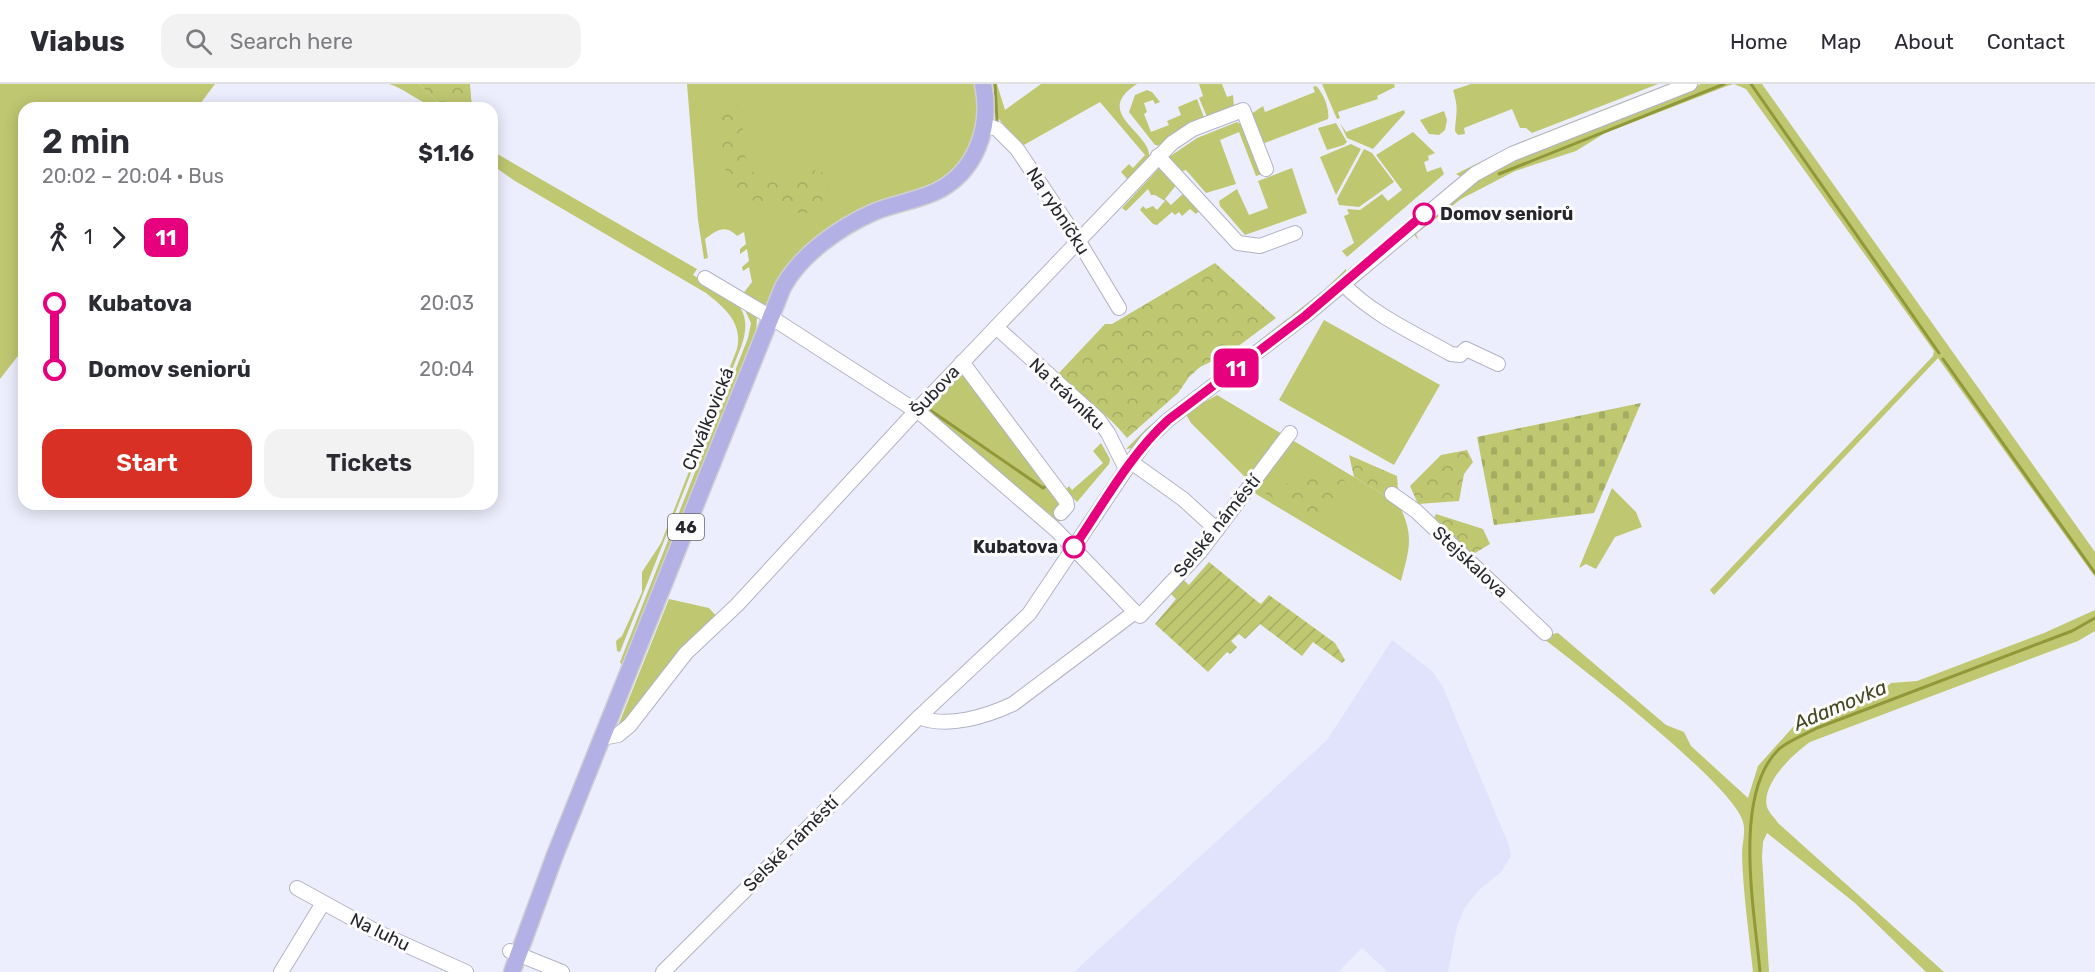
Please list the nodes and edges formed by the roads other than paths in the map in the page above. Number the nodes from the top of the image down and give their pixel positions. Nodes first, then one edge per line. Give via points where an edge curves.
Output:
1 (983, 84) edge
2 (1690, 84) edge
3 (985, 125) junction
4 (1158, 156) junction
5 (1266, 169) dead end
6 (1295, 233) dead end
7 (1078, 240) junction
8 (705, 278) dead end
9 (1343, 284) junction
10 (1119, 308) dead end
11 (769, 316) junction
12 (996, 327) junction
13 (962, 362) junction
14 (1498, 364) dead end
15 (916, 411) junction
16 (1290, 433) dead end
17 (1128, 465) junction
18 (1392, 494) dead end
19 (1061, 513) dead end
20 (1217, 530) junction
21 (1073, 548) junction
22 (1137, 614) junction
23 (1545, 633) dead end
24 (919, 717) junction
25 (602, 738) junction
26 (297, 888) dead end
27 (323, 903) junction
28 (511, 962) edge
29 (281, 972) edge
30 (466, 972) edge
31 (543, 972) edge
32 (562, 972) edge
33 (663, 972) edge

1 - 3 main road, Chválkovická / 46
2 - 9 street, Selské náměstí via 1503,158 1457,186
3 - 7 street, Na rybníčku via 997,129 1013,143
3 - 11 main road, Chválkovická / 46 via 976,152 957,177 930,194 862,218 814,252 788,278
4 - 5 street, Šubova via 1193,129 1243,110
4 - 6 street via 1238,243 1260,246
4 - 7 street, Šubova
7 - 10 street, Na rybníčku
7 - 12 street, Šubova
8 - 11 street
9 - 14 street via 1386,318 1451,354 1460,355 1466,349
9 - 17 street, Selské náměstí via 1168,420
11 - 15 street
11 - 25 main road, Chválkovická / 46
12 - 13 street, Šubova
12 - 17 street, Na trávníku via 1098,419
13 - 15 street, Šubova
13 - 19 street via 1066,501
15 - 21 street via 1002,481
15 - 25 street, Šubova via 737,605 686,653 630,725 618,735
16 - 20 street, Selské náměstí
17 - 20 street via 1183,499
17 - 21 street, Selské náměstí
18 - 23 street, Stejskalova
20 - 22 street, Selské náměstí
21 - 22 street
21 - 24 street, Selské náměstí via 1029,614
22 - 24 street, Selské náměstí via 1013,704 990,714 961,719 933,721
24 - 33 street, Selské náměstí
25 - 28 main road, Chválkovická / 46
26 - 27 street, Na luhu
27 - 29 street
27 - 30 street, Na luhu
28 - 31 street
28 - 32 street

